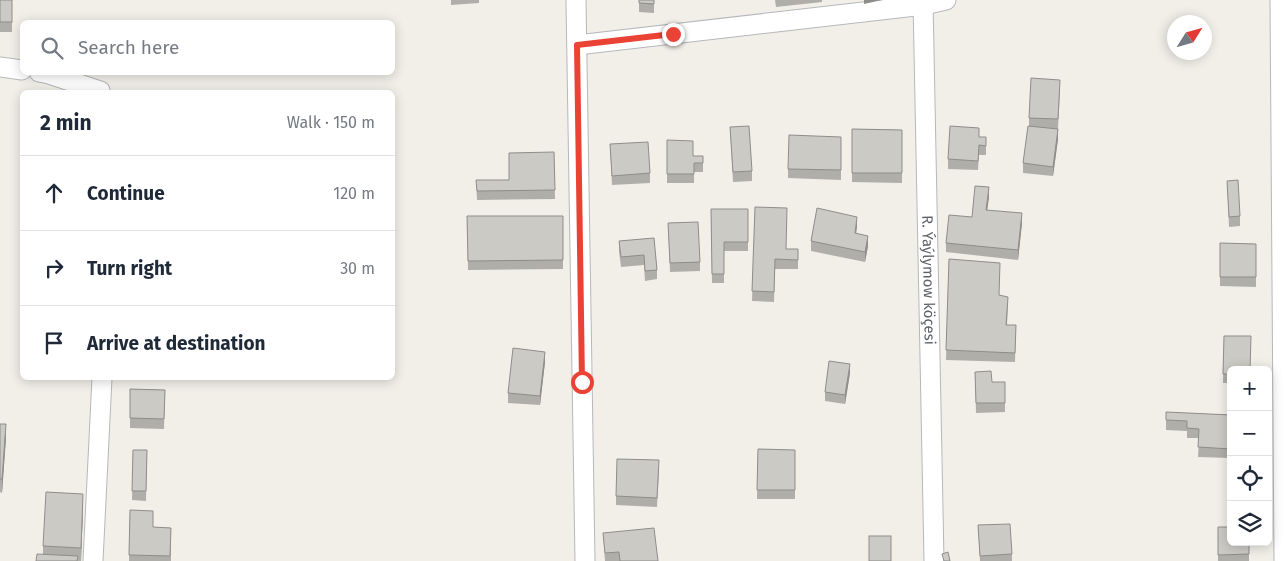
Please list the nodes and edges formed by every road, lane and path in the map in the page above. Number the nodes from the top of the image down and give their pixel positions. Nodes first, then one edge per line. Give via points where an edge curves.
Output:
1 (576, 0) edge
2 (946, 0) edge
3 (1280, 0) edge
4 (924, 2) edge
5 (577, 45) junction
6 (0, 67) edge
7 (20, 70) edge
8 (53, 75) edge
9 (97, 90) edge
10 (102, 380) edge
11 (93, 561) edge
12 (585, 561) edge
13 (934, 561) edge
14 (1284, 561) edge

1 - 5 street
2 - 4 street
3 - 14 street
4 - 5 street
4 - 13 street, R. Ýaýlymow köçesi
5 - 12 street
6 - 7 street
8 - 9 street
10 - 11 street

